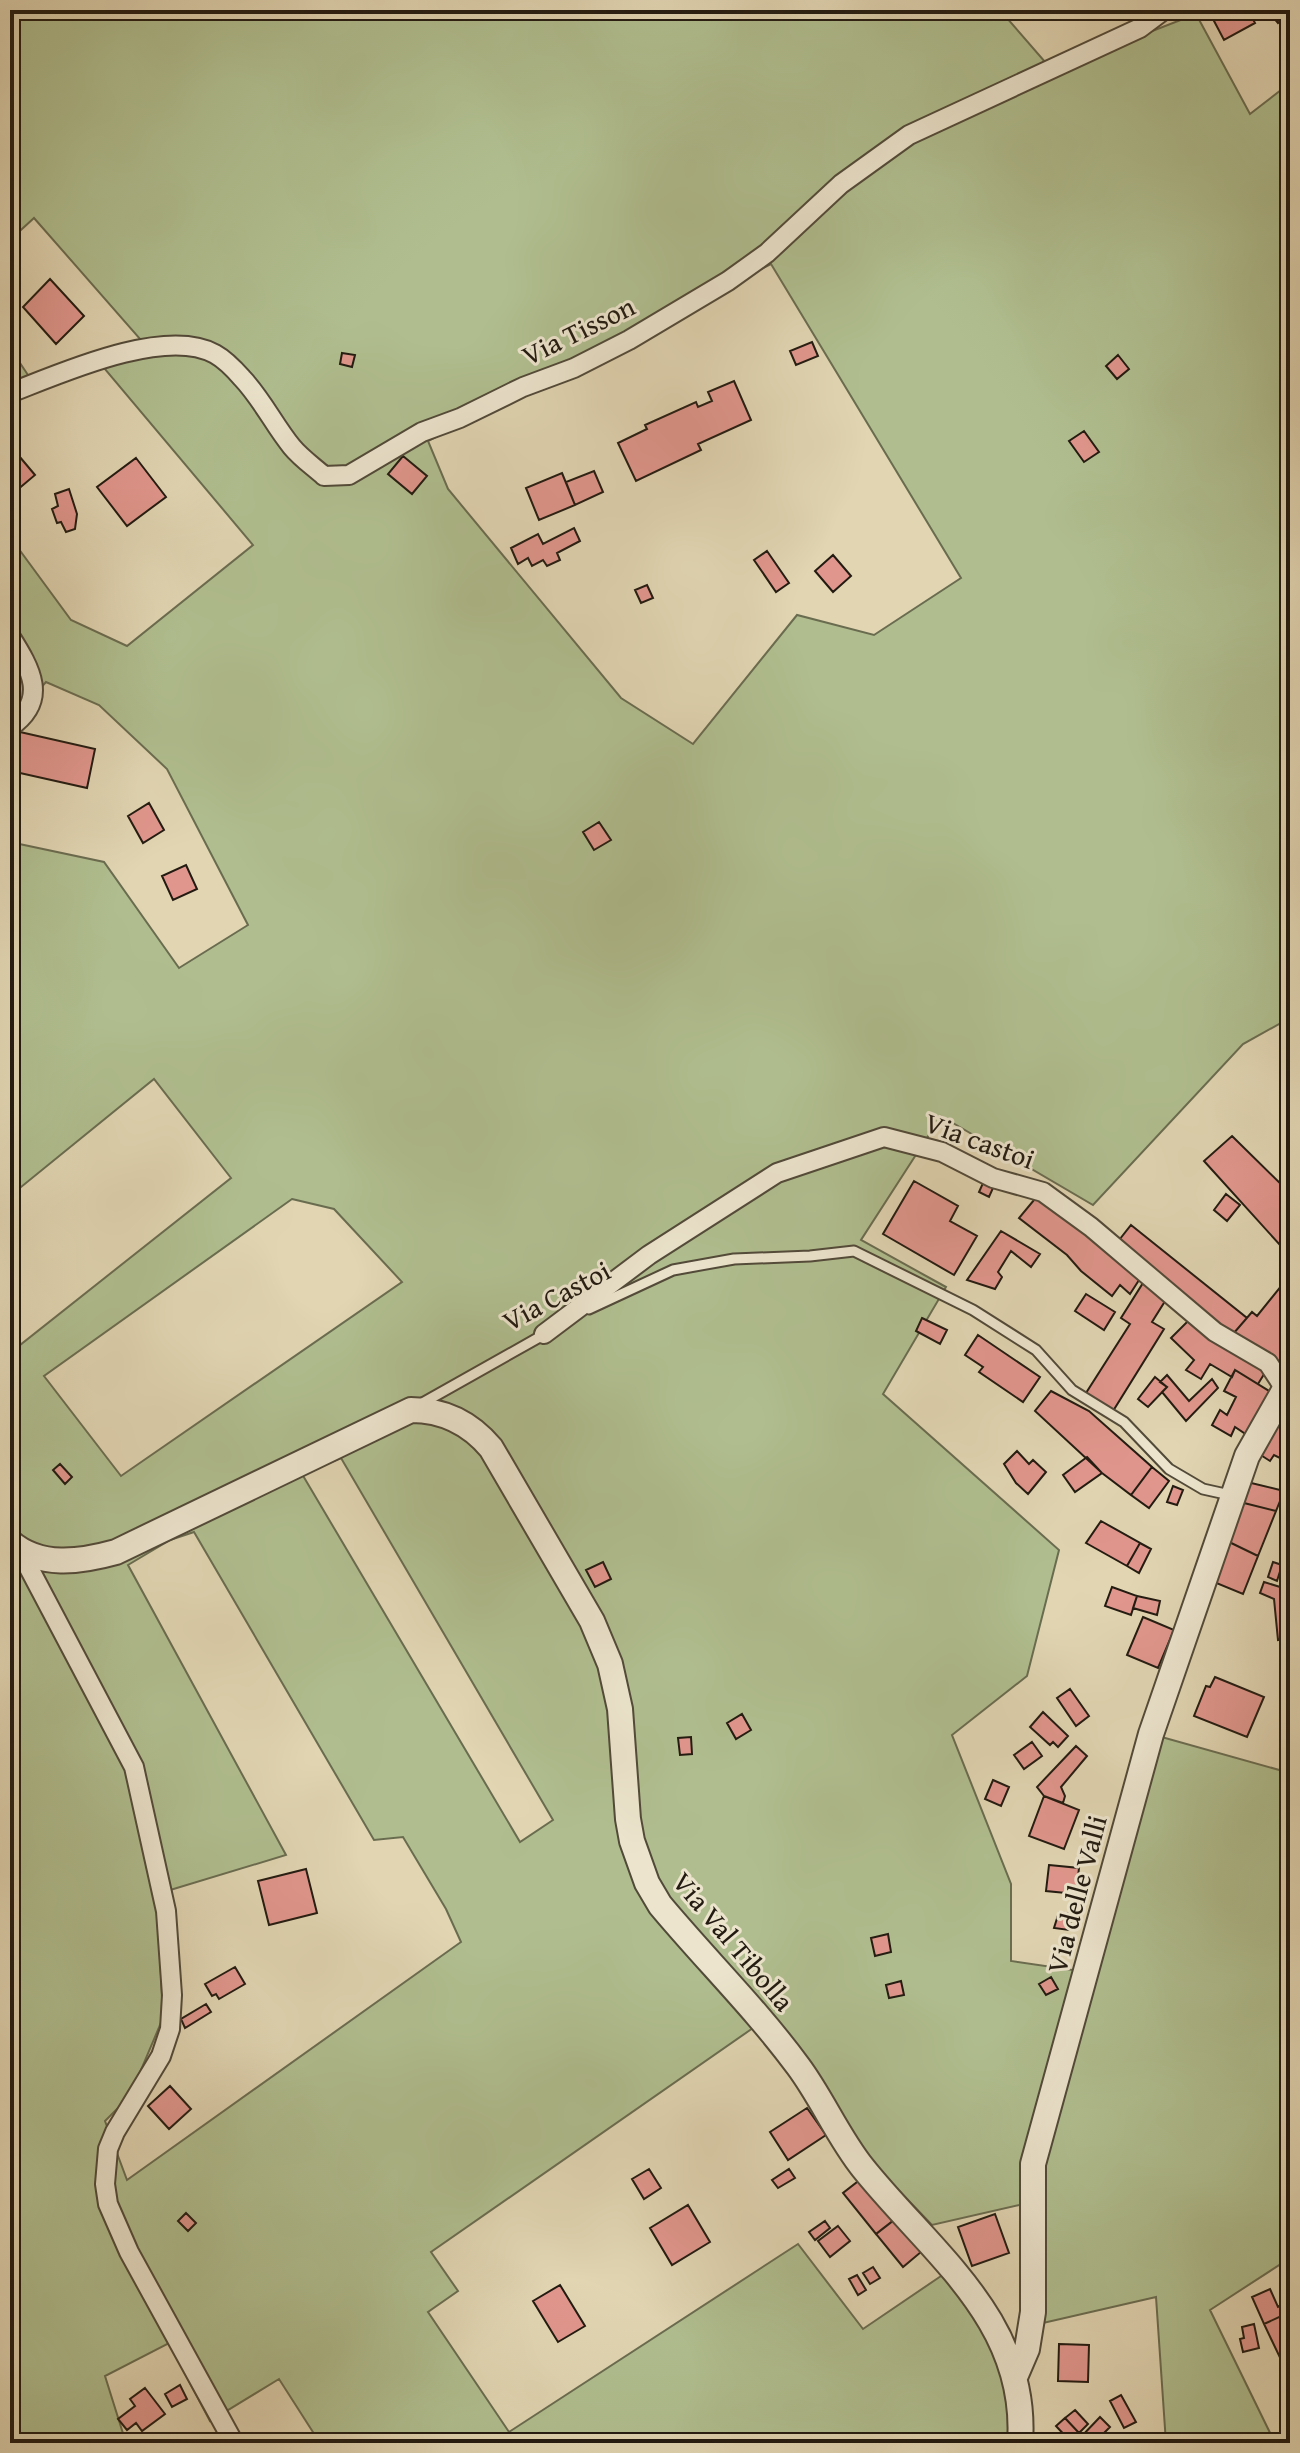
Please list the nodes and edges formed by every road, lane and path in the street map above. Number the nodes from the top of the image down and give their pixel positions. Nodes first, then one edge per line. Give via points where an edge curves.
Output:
1 (1164, 10) edge
2 (10, 393) edge
3 (10, 636) edge
4 (10, 727) edge
5 (544, 1334) junction
6 (1288, 1384) edge
7 (411, 1410) junction
8 (1233, 1496) junction
9 (15, 1546) edge
10 (1015, 2377) junction
11 (234, 2443) edge
12 (1020, 2443) edge

1 - 2 street, Via Tisson via 1140,28 909,135 841,184 767,253 629,340 422,432 349,475 324,476 293,449 242,378 215,354 188,345 153,347 82,365
3 - 4 street via 32,681 34,699 25,716
5 - 6 street, Via castoi via 649,1255 777,1173 884,1137 942,1152 993,1178 1043,1192 1215,1332 1268,1363
5 - 7 lane, Via Castoi
5 - 8 lane, Via Castoi via 673,1270 734,1259 854,1251 973,1310 1036,1350 1072,1390 1124,1422 1169,1469 1203,1489
6 - 8 street, Via delle Valli via 1247,1456
7 - 9 street, Via Castoi via 116,1552 74,1561 37,1557
7 - 10 street, Via Val Tibolla via 450,1416 480,1435 592,1621 610,1664 620,1709 632,1841 660,1905 792,2058 864,2169 965,2282
8 - 10 street, Via delle Valli via 1151,1734 1033,2164 1033,2312 1027,2349
9 - 11 street via 134,1767 166,1911 170,2029 161,2056 108,2149 108,2204
10 - 12 street, Via delle Valli

